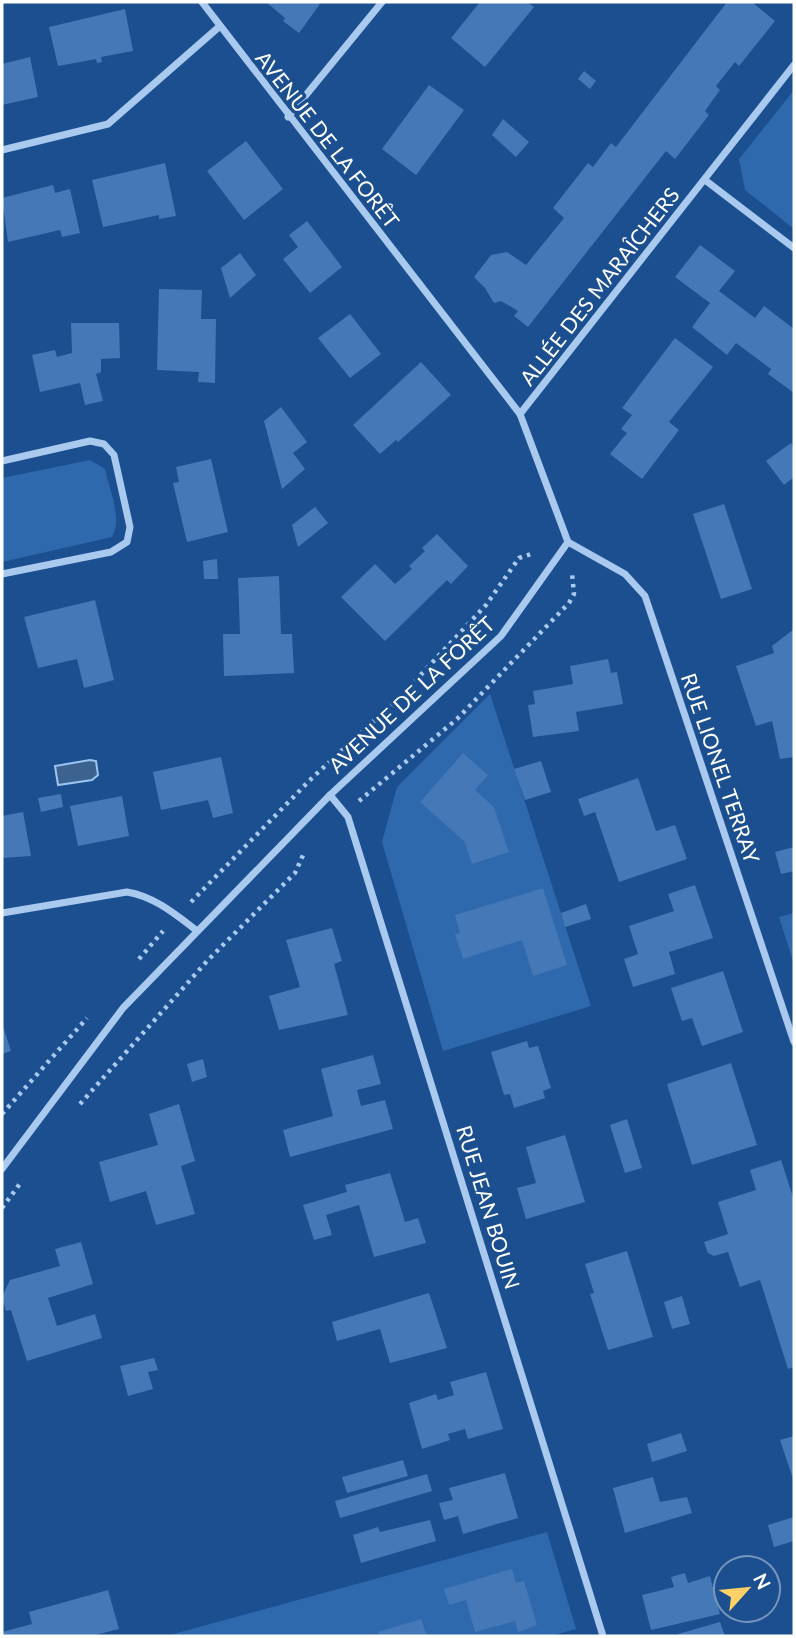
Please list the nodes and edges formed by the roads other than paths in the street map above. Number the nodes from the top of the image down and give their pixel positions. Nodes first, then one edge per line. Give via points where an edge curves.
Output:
1 (202, 2) edge
2 (382, 2) edge
3 (220, 26) junction
4 (794, 65) edge
5 (288, 117) junction
6 (2, 150) edge
7 (705, 180) junction
8 (794, 248) edge
9 (520, 414) junction
10 (2, 461) edge
11 (568, 542) junction
12 (2, 574) edge
13 (330, 795) junction
14 (2, 914) edge
15 (196, 930) junction
16 (794, 1042) edge
17 (2, 1169) edge
18 (603, 1636) edge

1 - 3 street, AVENUE DE LA FORÊT
2 - 5 street
3 - 5 street, AVENUE DE LA FORÊT
3 - 6 street via 108,124
4 - 7 street, ALLÉE DES MARAÎCHERS
5 - 9 street, AVENUE DE LA FORÊT
7 - 8 street, ALLÉE DES MARAÎCHERS
7 - 9 street, ALLÉE DES MARAÎCHERS
9 - 11 street, AVENUE DE LA FORÊT
10 - 12 street via 90,441 104,444 114,455 130,527 127,542 111,552
11 - 13 street, AVENUE DE LA FORÊT via 501,636
11 - 16 street, RUE LIONEL TERRAY via 625,574 645,596
13 - 15 street, AVENUE DE LA FORÊT
13 - 18 street, RUE JEAN BOUIN via 346,813
14 - 15 street via 127,892 139,894
15 - 17 street, AVENUE DE LA FORÊT via 123,1007

